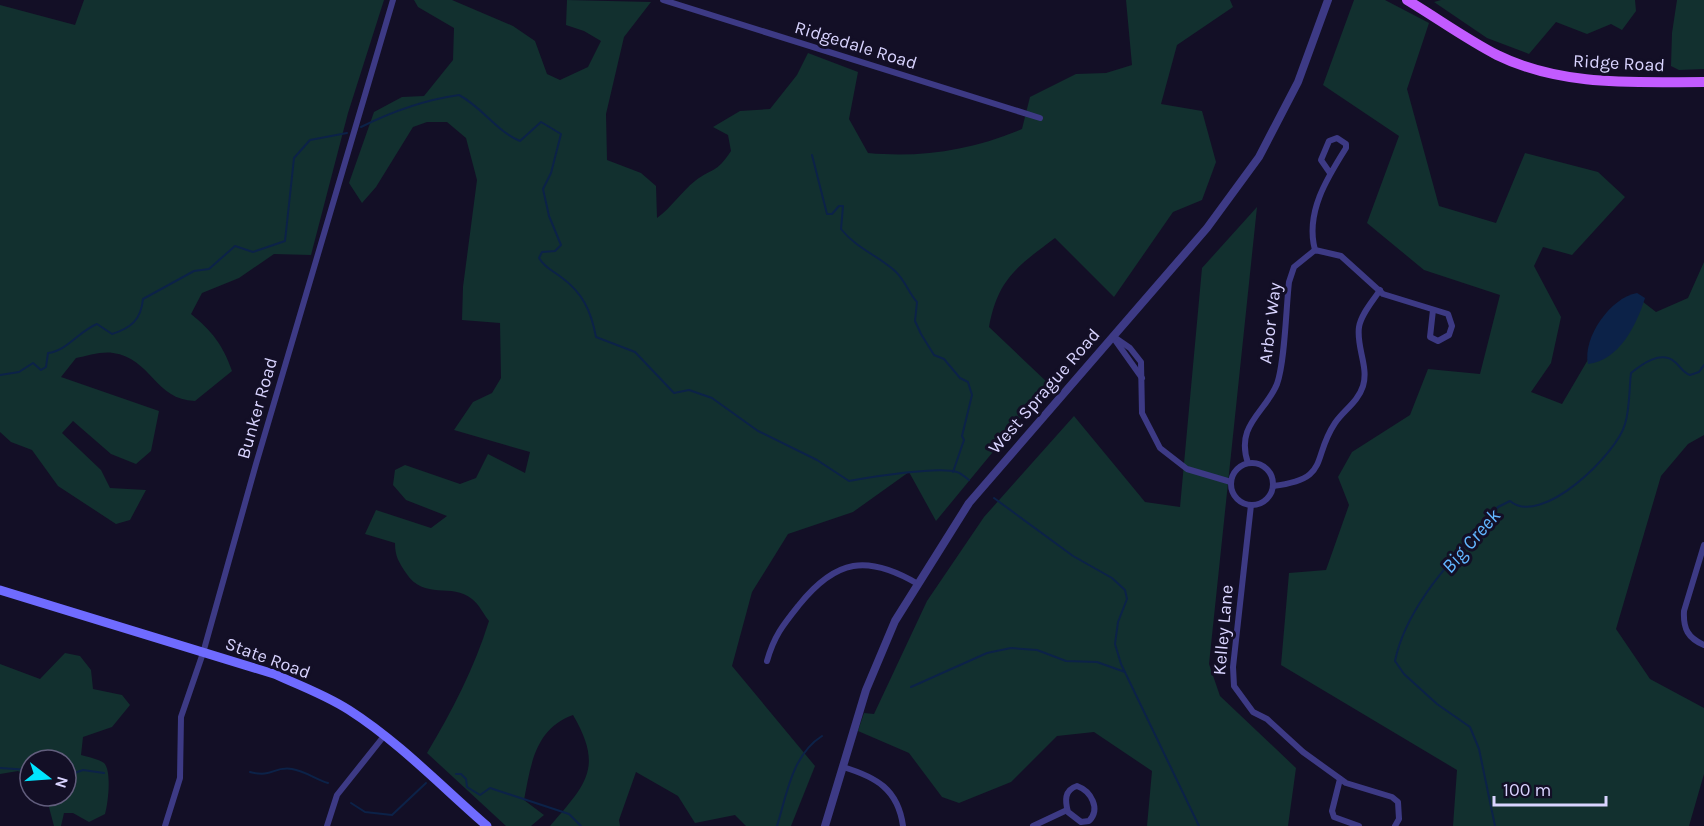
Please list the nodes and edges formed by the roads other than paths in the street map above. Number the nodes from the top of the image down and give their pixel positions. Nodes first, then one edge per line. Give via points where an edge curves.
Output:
1 (393, 0) edge
2 (663, 0) edge
3 (1328, 0) edge
4 (1407, 0) edge
5 (1704, 82) edge
6 (1040, 118) dead end
7 (1330, 173) junction
8 (1315, 250) junction
9 (1380, 290) junction
10 (1433, 309) junction
11 (1114, 337) junction
12 (1248, 463) junction
13 (1231, 482) junction
14 (1273, 486) junction
15 (1251, 505) junction
16 (1704, 545) edge
17 (918, 584) junction
18 (0, 590) edge
19 (1704, 645) edge
20 (203, 653) junction
21 (767, 661) dead end
22 (384, 736) junction
23 (843, 767) junction
24 (1340, 779) junction
25 (1067, 810) junction
26 (165, 826) edge
27 (327, 826) edge
28 (487, 826) edge
29 (825, 826) edge
30 (903, 826) edge
31 (1033, 826) edge
32 (1359, 826) edge
33 (1395, 826) edge

1 - 20 street, Bunker Road
2 - 6 street, Ridgedale Road
3 - 11 street, West Sprague Road via 1299,82 1259,157 1207,228
4 - 5 main road, Ridge Road via 1498,55 1553,75 1595,82
7 - 7 street via 1346,148 1337,138 1329,141 1321,160
7 - 8 street via 1312,224
8 - 9 street via 1341,256
8 - 12 street, Arbor Way via 1294,267 1289,282 1277,383 1252,418 1247,434
9 - 10 street
9 - 14 street via 1359,327 1365,369 1364,385 1356,402 1337,420 1319,464 1294,484
10 - 10 street via 1429,332 1438,341 1449,335 1451,318
11 - 13 street via 1141,362 1142,412 1160,448 1187,469
11 - 17 street, West Sprague Road via 969,503
12 - 13 street via 1236,469
12 - 14 street via 1266,468
13 - 15 street via 1238,500
14 - 15 street via 1268,498
15 - 24 street, Kelley Lane via 1234,686 1253,712
16 - 19 street via 1683,623 1687,633
17 - 21 street via 884,566 838,569 822,579 774,636
17 - 23 street, West Sprague Road via 895,621 866,690
18 - 20 main road, State Road
20 - 22 main road, State Road via 305,687 348,709
20 - 26 street, Bunker Road via 181,717 180,778
22 - 27 street via 337,795
22 - 28 main road, State Road
23 - 29 street, West Sprague Road
23 - 30 street via 866,774 890,790
24 - 32 street via 1334,817
24 - 33 street, Kelley Lane via 1398,802
25 - 25 street via 1081,822 1094,817 1095,808 1089,793 1077,786 1068,793
25 - 31 street

